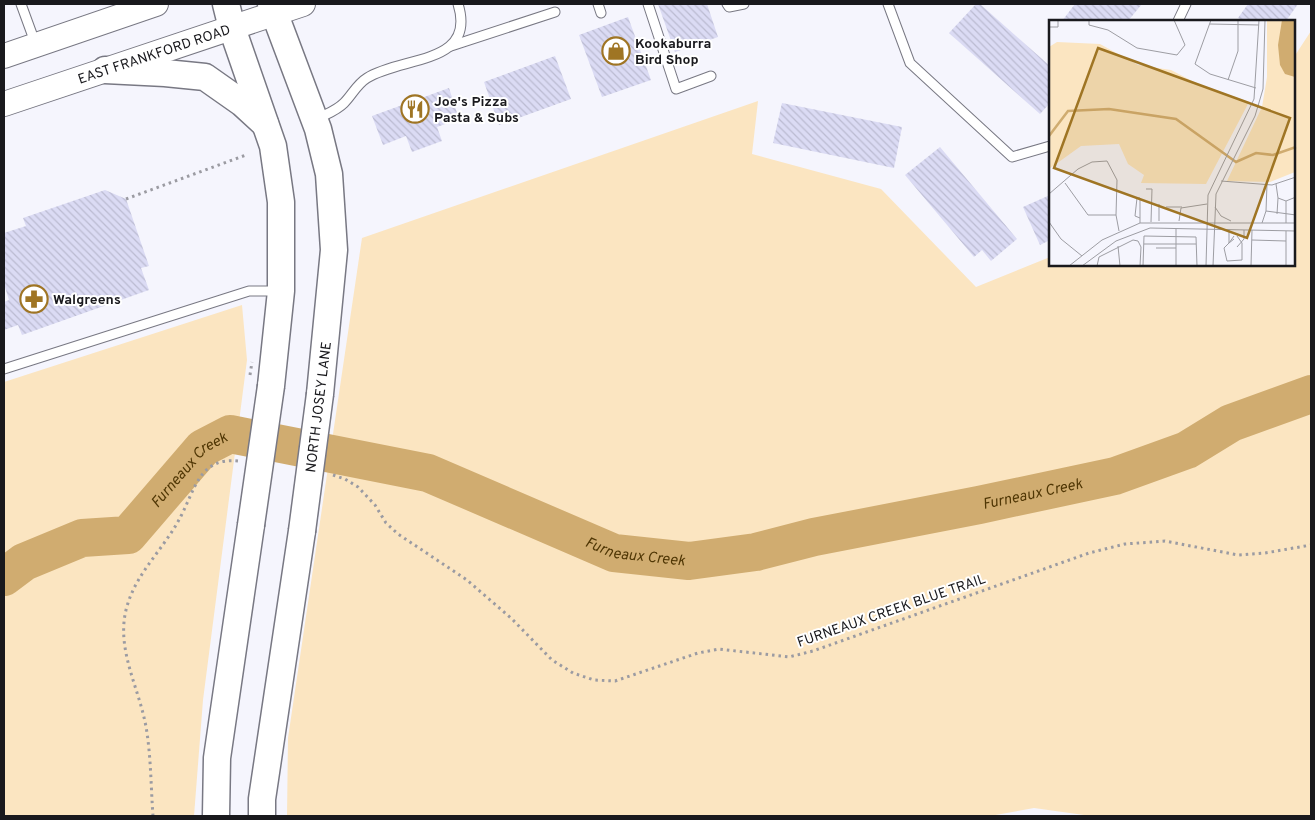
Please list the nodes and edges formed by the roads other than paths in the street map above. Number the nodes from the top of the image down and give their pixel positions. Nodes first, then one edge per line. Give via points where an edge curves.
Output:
1 (21, 4) edge
2 (156, 4) edge
3 (303, 4) edge
4 (458, 4) edge
5 (648, 4) edge
6 (727, 4) edge
7 (744, 4) edge
8 (888, 4) edge
9 (1186, 4) edge
10 (125, 9) edge
11 (273, 9) edge
12 (555, 12) dead end
13 (229, 16) edge
14 (1178, 20) edge
15 (36, 45) junction
16 (451, 46) junction
17 (4, 56) edge
18 (105, 70) junction
19 (711, 76) dead end
20 (4, 104) edge
21 (314, 120) junction
22 (266, 125) junction
23 (1049, 146) edge
24 (281, 291) junction
25 (4, 370) edge
26 (216, 816) edge
27 (262, 816) edge

1 - 15 lane
2 - 10 main road
3 - 11 main road, EAST FRANKFORD ROAD
4 - 16 lane via 462,26 459,37
5 - 19 lane via 676,89
6 - 7 lane via 728,7
8 - 23 lane via 910,63 1012,157
9 - 14 lane
10 - 15 main road
11 - 13 main road, EAST FRANKFORD ROAD
11 - 21 main road, NORTH JOSEY LANE
12 - 16 lane
13 - 18 main road, EAST FRANKFORD ROAD
13 - 22 main road
15 - 17 main road
16 - 21 lane via 439,53 378,72 361,83 334,111
18 - 20 main road, EAST FRANKFORD ROAD
18 - 22 main road via 205,77
21 - 27 main road, NORTH JOSEY LANE, bridge via 329,174 334,250 320,394
22 - 24 main road via 273,146 281,202
24 - 25 lane via 249,291
24 - 26 main road, bridge via 271,386 217,758

